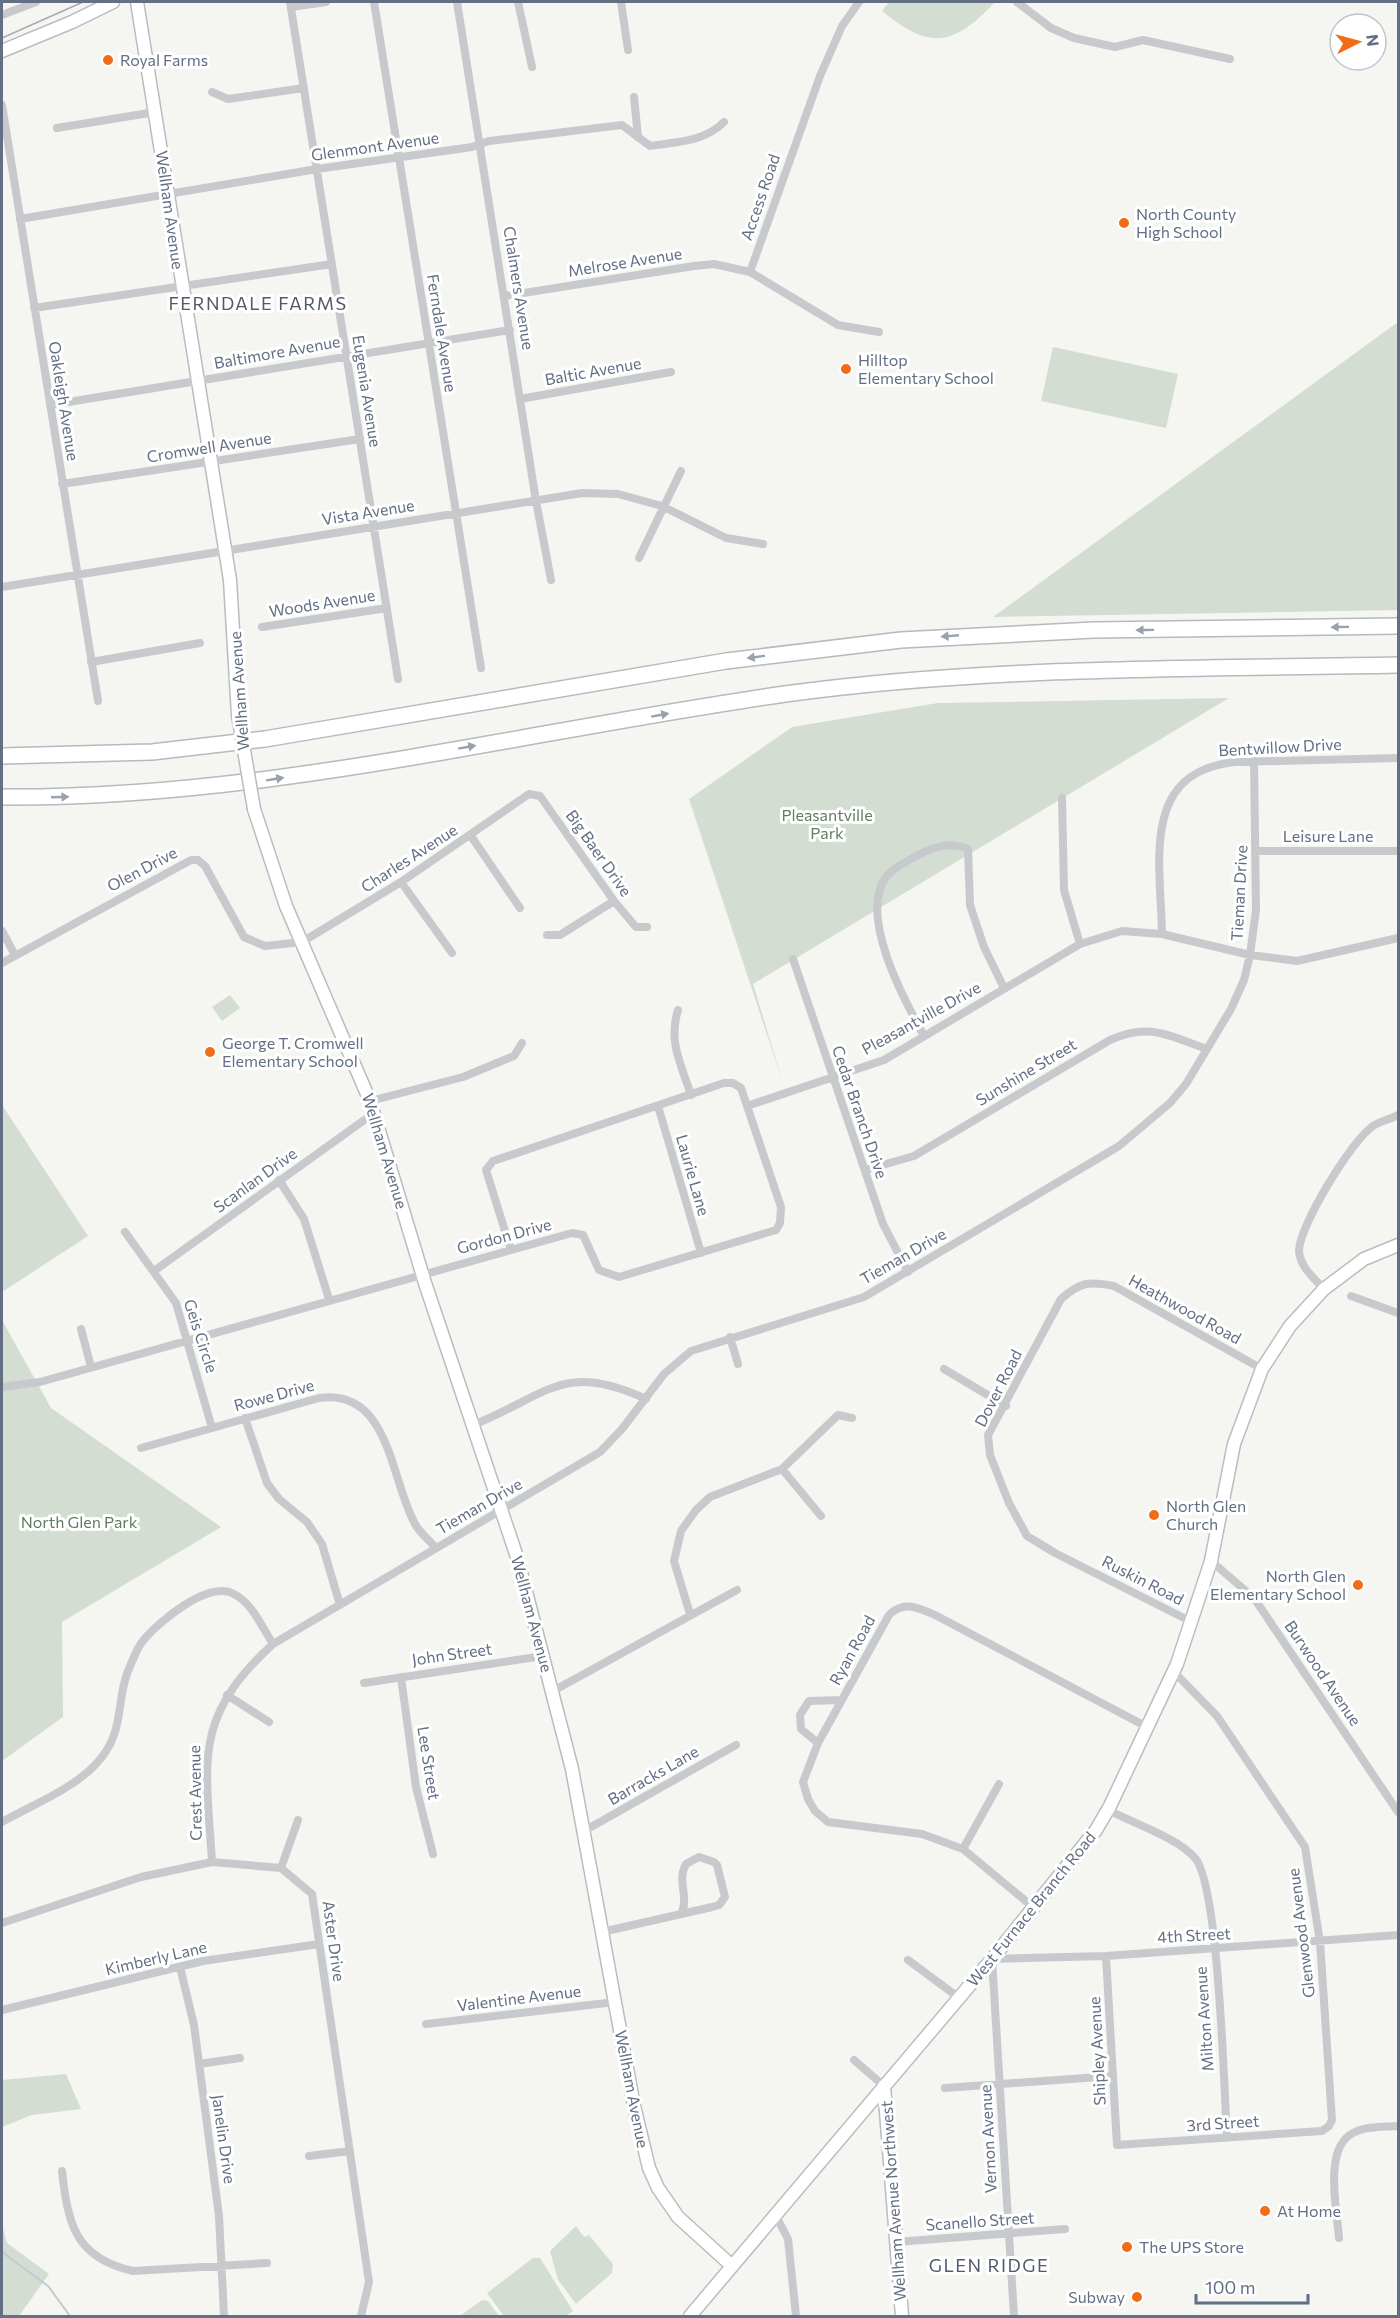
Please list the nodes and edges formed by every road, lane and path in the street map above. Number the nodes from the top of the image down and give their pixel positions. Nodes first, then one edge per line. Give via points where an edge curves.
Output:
1 (36, 2) edge
2 (113, 2) edge
3 (137, 2) edge
4 (326, 2) edge
5 (374, 2) edge
6 (457, 2) edge
7 (518, 2) edge
8 (621, 2) edge
9 (860, 2) edge
10 (1017, 2) edge
11 (291, 4) edge
12 (2, 15) edge
13 (628, 50) dead end
14 (2, 51) edge
15 (1230, 59) dead end
16 (532, 67) dead end
17 (304, 88) junction
18 (212, 92) dead end
19 (634, 97) dead end
20 (2, 105) edge
21 (155, 112) junction
22 (724, 122) dead end
23 (57, 128) dead end
24 (638, 136) junction
25 (480, 144) junction
26 (399, 157) junction
27 (317, 169) junction
28 (168, 195) junction
29 (20, 219) junction
30 (332, 264) junction
31 (750, 272) junction
32 (181, 286) junction
33 (505, 296) junction
34 (34, 308) junction
35 (510, 330) junction
36 (879, 332) dead end
37 (429, 343) junction
38 (346, 355) junction
39 (671, 372) dead end
40 (197, 381) junction
41 (520, 399) junction
42 (50, 405) junction
43 (360, 439) junction
44 (210, 461) junction
45 (681, 471) dead end
46 (63, 484) junction
47 (536, 501) junction
48 (662, 506) junction
49 (456, 513) junction
50 (374, 527) junction
51 (763, 544) dead end
52 (225, 549) junction
53 (639, 558) dead end
54 (77, 573) junction
55 (551, 580) dead end
56 (2, 587) edge
57 (387, 608) junction
58 (1398, 626) edge
59 (262, 627) dead end
60 (200, 643) dead end
61 (91, 662) junction
62 (1398, 665) edge
63 (481, 668) dead end
64 (398, 679) dead end
65 (98, 701) dead end
66 (2, 756) edge
67 (1398, 758) edge
68 (1254, 760) junction
69 (529, 794) joint
70 (2, 797) edge
71 (1062, 798) dead end
72 (471, 836) junction
73 (1257, 851) junction
74 (1398, 851) edge
75 (401, 882) junction
76 (614, 901) junction
77 (520, 908) dead end
78 (647, 927) dead end
79 (2, 931) edge
80 (1162, 934) junction
81 (547, 935) dead end
82 (1398, 938) edge
83 (302, 942) junction
84 (1080, 944) junction
85 (452, 953) dead end
86 (15, 955) junction
87 (1250, 955) junction
88 (793, 959) dead end
89 (2, 963) edge
90 (1004, 988) junction
91 (678, 1010) dead end
92 (924, 1036) junction
93 (522, 1043) dead end
94 (1207, 1049) junction
95 (832, 1079) junction
96 (690, 1095) junction
97 (370, 1101) junction
98 (658, 1106) junction
99 (747, 1106) junction
100 (375, 1113) junction
101 (1398, 1115) edge
102 (865, 1170) junction
103 (279, 1180) junction
104 (125, 1232) dead end
105 (1398, 1245) edge
106 (511, 1250) junction
107 (700, 1253) junction
108 (154, 1272) junction
109 (908, 1272) junction
110 (422, 1274) junction
111 (1324, 1288) junction
112 (1350, 1296) dead end
113 (329, 1299) junction
114 (1061, 1299) joint
115 (1398, 1313) edge
116 (81, 1329) dead end
117 (730, 1337) junction
118 (189, 1340) junction
119 (738, 1364) dead end
120 (92, 1367) junction
121 (944, 1368) dead end
122 (1262, 1369) junction
123 (2, 1387) edge
124 (646, 1399) junction
125 (1006, 1406) junction
126 (852, 1418) dead end
127 (245, 1419) junction
128 (472, 1425) junction
129 (212, 1428) junction
130 (141, 1448) dead end
131 (782, 1468) junction
132 (502, 1512) junction
133 (821, 1516) dead end
134 (436, 1548) junction
135 (1210, 1561) junction
136 (1081, 1565) joint
137 (736, 1590) dead end
138 (340, 1605) junction
139 (690, 1614) junction
140 (1192, 1622) junction
141 (273, 1644) junction
142 (543, 1656) junction
143 (1174, 1672) junction
144 (401, 1677) junction
145 (364, 1683) dead end
146 (553, 1691) junction
147 (227, 1695) junction
148 (841, 1700) junction
149 (269, 1722) dead end
150 (1149, 1728) junction
151 (818, 1743) junction
152 (736, 1745) dead end
153 (999, 1784) dead end
154 (1108, 1810) junction
155 (1398, 1812) edge
156 (298, 1820) dead end
157 (2, 1821) edge
158 (584, 1831) junction
159 (963, 1849) junction
160 (433, 1854) dead end
161 (212, 1862) junction
162 (281, 1868) junction
163 (1033, 1907) junction
164 (681, 1914) junction
165 (2, 1923) edge
166 (602, 1932) junction
167 (1398, 1935) edge
168 (1320, 1942) junction
169 (319, 1944) junction
170 (1215, 1949) junction
171 (1106, 1956) junction
172 (992, 1959) junction
173 (908, 1960) dead end
174 (180, 1966) junction
175 (958, 1997) junction
176 (615, 2002) junction
177 (2, 2010) edge
178 (426, 2024) dead end
179 (240, 2058) dead end
180 (854, 2060) dead end
181 (199, 2064) junction
182 (1113, 2076) junction
183 (999, 2084) junction
184 (884, 2086) junction
185 (945, 2088) dead end
186 (1329, 2126) joint
187 (1398, 2126) edge
188 (1227, 2138) junction
189 (1117, 2145) joint
190 (350, 2151) junction
191 (309, 2156) dead end
192 (62, 2171) dead end
193 (776, 2216) junction
194 (1065, 2229) dead end
195 (1008, 2233) junction
196 (1339, 2238) dead end
197 (896, 2242) junction
198 (267, 2263) dead end
199 (223, 2265) junction
200 (732, 2266) junction
201 (224, 2316) edge
202 (361, 2316) edge
203 (690, 2316) edge
204 (796, 2316) edge
205 (902, 2316) edge
206 (1014, 2316) edge

1 - 12 street
2 - 14 street
3 - 21 street, Wellham Avenue
4 - 11 street
5 - 26 street, Ferndale Avenue
6 - 25 street, Chalmers Avenue
7 - 16 street
8 - 13 street
9 - 31 street, Access Road via 842,26 820,76
10 - 15 street via 1051,28 1074,38 1115,47 1143,39
11 - 17 street, Eugenia Avenue
17 - 18 street via 228,99
17 - 27 street, Eugenia Avenue
19 - 24 street
20 - 29 street, Oakleigh Avenue
21 - 23 street
21 - 28 street, Wellham Avenue
22 - 24 street, Glenmont Avenue via 701,138 650,146
24 - 25 street, Glenmont Avenue via 622,125
25 - 26 street, Glenmont Avenue
25 - 33 street, Chalmers Avenue
26 - 27 street, Glenmont Avenue
26 - 37 street, Ferndale Avenue
27 - 28 street, Glenmont Avenue
27 - 30 street, Eugenia Avenue
28 - 29 street, Glenmont Avenue
28 - 32 street, Wellham Avenue
29 - 34 street, Oakleigh Avenue
30 - 32 street
30 - 38 street, Eugenia Avenue
31 - 33 street, Melrose Avenue via 714,264
31 - 36 street via 838,324
32 - 34 street
32 - 40 street, Wellham Avenue
33 - 35 street, Chalmers Avenue
34 - 42 street, Oakleigh Avenue
35 - 37 street, Baltimore Avenue
35 - 41 street, Chalmers Avenue
37 - 38 street, Baltimore Avenue
37 - 49 street, Ferndale Avenue
38 - 40 street, Baltimore Avenue
38 - 43 street, Eugenia Avenue
39 - 41 street, Baltic Avenue
40 - 42 street, Baltimore Avenue
40 - 44 street, Wellham Avenue
41 - 47 street, Chalmers Avenue
42 - 46 street, Oakleigh Avenue
43 - 44 street, Cromwell Avenue
43 - 50 street, Eugenia Avenue
44 - 46 street, Cromwell Avenue
44 - 52 street, Wellham Avenue
45 - 48 street
46 - 54 street, Oakleigh Avenue
47 - 48 street, Vista Avenue via 591,493 618,494
47 - 49 street, Vista Avenue
47 - 55 street, Chalmers Avenue
48 - 51 street, Vista Avenue via 726,538
48 - 53 street
49 - 50 street, Vista Avenue
49 - 63 street, Ferndale Avenue
50 - 52 street, Vista Avenue
50 - 57 street, Eugenia Avenue
52 - 54 street, Vista Avenue
52 - 83 street, Wellham Avenue, bridge via 233,604 238,715 254,809 275,877
54 - 56 street, Vista Avenue
54 - 61 street, Oakleigh Avenue
57 - 59 street, Woods Avenue
57 - 64 street, Eugenia Avenue
58 -> 66 highway via 1072,631 901,640 726,661 265,739 152,752
60 - 61 street
61 - 65 street, Oakleigh Avenue
70 -> 62 highway via 154,793 268,781 729,703 891,682 1031,673
67 - 68 street, Bentwillow Drive
68 - 73 street, Tieman Drive
68 - 80 street, Bentwillow Drive via 1219,763 1196,771 1176,790 1160,826
69 - 72 street, Charles Avenue
69 - 76 street, Big Baer Drive via 540,795
71 - 84 street via 1064,890
72 - 75 street, Charles Avenue
72 - 77 street
73 - 74 street, Leisure Lane
73 - 87 street, Tieman Drive
75 - 83 street, Charles Avenue
75 - 85 street
76 - 78 street, Big Baer Drive via 636,927
76 - 81 street via 560,935
79 - 86 street
80 - 84 street, Pleasantville Drive via 1122,931
80 - 87 street, Pleasantville Drive
82 - 87 street, Pleasantville Drive via 1297,961
83 - 86 street, Olen Drive via 265,946 249,941 238,930 205,866 191,860
83 - 97 street, Wellham Avenue
84 - 90 street, Pleasantville Drive
86 - 89 street, Olen Drive
87 - 94 street, Tieman Drive via 1231,1009
88 - 95 street, Cedar Branch Drive
90 - 92 street, Pleasantville Drive
90 - 92 street via 970,905 968,849 957,844 941,846 904,862 886,877 876,910 901,993
91 - 96 street via 673,1040
92 - 95 street, Pleasantville Drive via 884,1060
93 - 97 street via 514,1056 463,1077
94 - 102 street, Sunshine Street via 1156,1031 1133,1030 914,1156
94 - 109 street, Tieman Drive via 1170,1103 1119,1146
95 - 99 street, Pleasantville Drive
95 - 102 street, Cedar Branch Drive
96 - 98 street
96 - 99 street via 733,1083 741,1088
97 - 100 street, Wellham Avenue
98 - 106 street via 488,1165 486,1170
98 - 107 street, Laurie Lane
99 - 107 street, Gordon Drive via 781,1208 780,1223 776,1230
100 - 103 street, Scanlan Drive
100 - 110 street, Wellham Avenue
101 - 111 street via 1373,1125 1348,1152 1302,1233 1302,1264
102 - 109 street, Cedar Branch Drive via 884,1224
103 - 108 street, Scanlan Drive
103 - 113 street via 304,1219
104 - 108 street, Geis Circle
105 - 111 street, West Furnace Branch Road via 1364,1259
106 - 107 street, Gordon Drive via 572,1233 583,1234 599,1270 619,1277
106 - 110 street, Gordon Drive
108 - 118 street, Geis Circle via 176,1303
109 - 117 street, Tieman Drive via 864,1297
110 - 113 street, Gordon Drive
110 - 128 street, Wellham Avenue
111 - 122 street, West Furnace Branch Road via 1290,1326
112 - 115 street
113 - 118 street, Gordon Drive
114 - 122 street, Heathwood Road via 1076,1286 1114,1286
114 - 125 street, Dover Road
116 - 120 street
117 - 119 street
117 - 124 street, Tieman Drive via 691,1351 664,1374
118 - 120 street, Gordon Drive
118 - 129 street, Geis Circle
120 - 123 street, Gordon Drive via 40,1382
121 - 125 street
122 - 135 street, West Furnace Branch Road via 1234,1444
124 - 128 street via 620,1387 575,1381 545,1388 505,1413
124 - 132 street, Tieman Drive via 600,1452
125 - 136 street, Dover Road via 988,1435 990,1455 1009,1503 1027,1536
126 - 131 street via 838,1415
127 - 129 street, Rowe Drive
127 - 134 street, Rowe Drive via 334,1395 366,1408 378,1426 415,1526
127 - 138 street via 267,1483 307,1522 322,1544
128 - 132 street, Wellham Avenue
129 - 130 street, Rowe Drive
131 - 133 street
131 - 139 street via 710,1497 681,1531 674,1561
132 - 134 street, Tieman Drive
132 - 142 street, Wellham Avenue
134 - 138 street, Tieman Drive
135 - 140 street, West Furnace Branch Road
135 - 155 street, Burwood Avenue via 1254,1598
136 - 140 street, Ruskin Road
137 - 139 street
138 - 141 street, Crest Avenue
139 - 146 street
140 - 143 street, West Furnace Branch Road
141 - 147 street, Crest Avenue via 249,1666
141 - 157 street via 246,1602 232,1592 214,1591 194,1600 168,1617 141,1643 127,1674 111,1744 95,1765
142 - 144 street, John Street
142 - 146 street, Wellham Avenue
143 - 150 street, West Furnace Branch Road
143 - 168 street, Glenwood Avenue via 1217,1716 1305,1847
144 - 145 street, John Street
144 - 160 street, Lee Street via 416,1787
146 - 158 street, Wellham Avenue
147 - 149 street
147 - 161 street, Crest Avenue via 210,1734 207,1762
148 - 150 street, Ryan Road via 889,1615 908,1606 936,1615
148 - 151 street, Ryan Road
148 - 151 street, Ryan Road via 809,1701 800,1715 801,1728
150 - 154 street, West Furnace Branch Road
151 - 159 street via 803,1782 815,1811 828,1822 922,1834
152 - 158 street, Barracks Lane
153 - 159 street
154 - 163 street, West Furnace Branch Road via 1082,1850
154 - 170 street, Milton Avenue via 1182,1847 1197,1860 1210,1899
156 - 162 street
158 - 166 street, Wellham Avenue
159 - 163 street
161 - 162 street
161 - 165 street via 141,1877
162 - 169 street, Aster Drive via 312,1894
163 - 172 street, West Furnace Branch Road
164 - 164 street via 712,1908 725,1896 717,1865 707,1858 692,1859 683,1870 685,1900
164 - 166 street
166 - 176 street, Wellham Avenue
167 - 168 street, 4th Street
168 - 170 street, 4th Street
168 - 186 street, Glenwood Avenue via 1332,2120
169 - 174 street, Kimberly Lane
169 - 190 street, Aster Drive
170 - 171 street, 4th Street
170 - 188 street, Milton Avenue
171 - 172 street, 4th Street
171 - 182 street, Shipley Avenue
172 - 175 street, West Furnace Branch Road
172 - 183 street, Vernon Avenue
173 - 175 street
174 - 177 street, Kimberly Lane
174 - 181 street, Janelin Drive
175 - 184 street, West Furnace Branch Road
176 - 178 street, Valentine Avenue
176 - 200 street, Wellham Avenue via 642,2146 658,2188 678,2217
179 - 181 street
180 - 184 street
181 - 199 street, Janelin Drive
182 - 183 street
182 - 189 street, Shipley Avenue
183 - 185 street
183 - 195 street, Vernon Avenue
184 - 193 street, West Furnace Branch Road
184 - 197 street, Wellham Avenue Northwest
186 - 188 street, 3rd Street via 1322,2131
187 - 196 street via 1361,2129 1339,2146 1334,2167
188 - 189 street, 3rd Street
190 - 191 street
190 - 202 street, Aster Drive via 369,2282
192 - 199 street via 69,2216 81,2244 113,2266 133,2271
193 - 200 street, West Furnace Branch Road
193 - 204 street via 788,2239
194 - 195 street, Scanello Street
195 - 197 street, Scanello Street
195 - 206 street, Vernon Avenue
197 - 205 street, Wellham Avenue Northwest
198 - 199 street
199 - 201 street, Janelin Drive
200 - 203 street, West Furnace Branch Road

